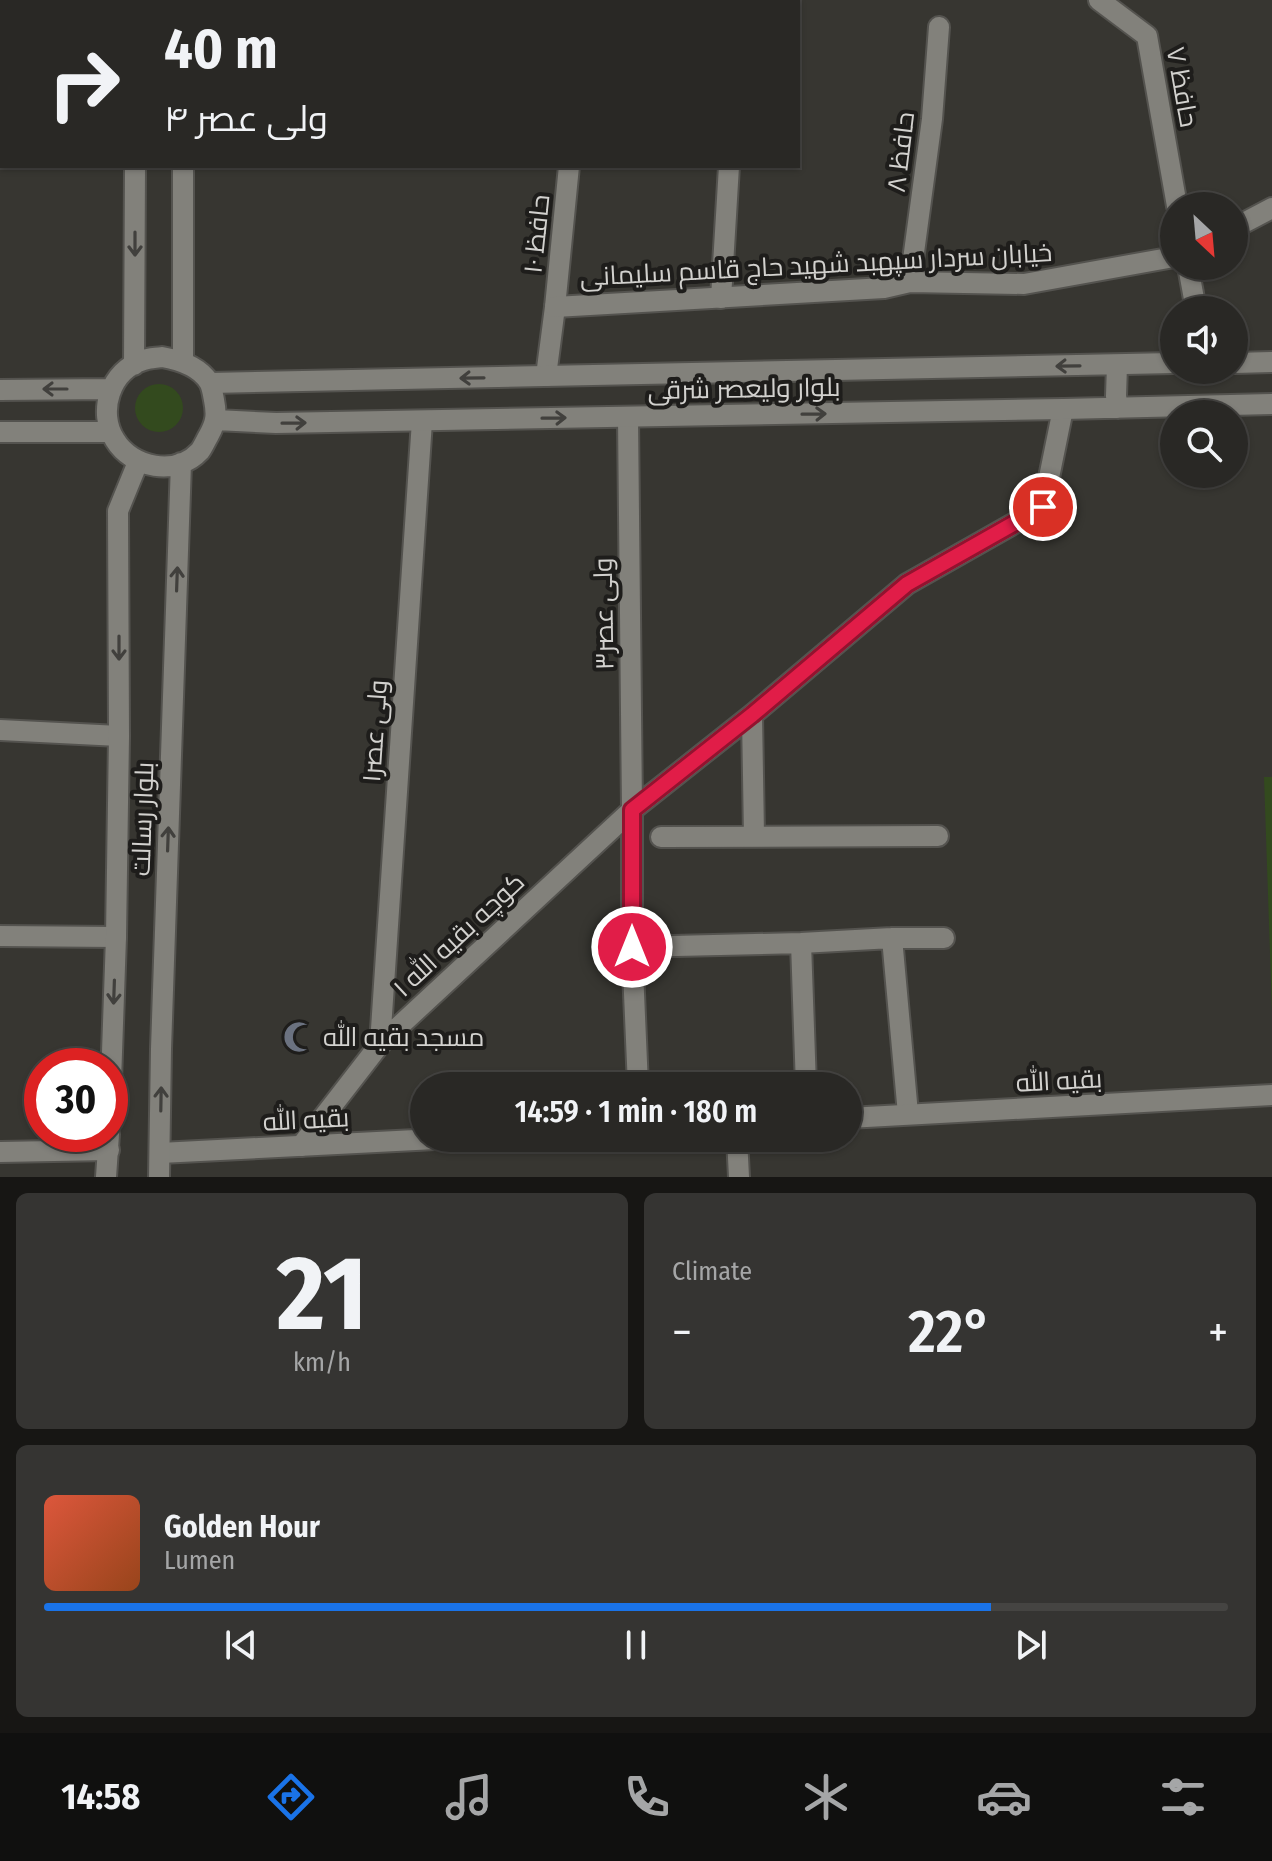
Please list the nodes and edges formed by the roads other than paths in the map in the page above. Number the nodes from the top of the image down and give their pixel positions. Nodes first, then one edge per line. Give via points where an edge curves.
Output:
1 (1099, 0) edge
2 (939, 27) dead end
3 (135, 168) edge
4 (183, 168) edge
5 (569, 168) edge
6 (729, 168) edge
7 (1175, 192) edge
8 (1272, 208) edge
9 (1248, 221) edge
10 (1160, 260) edge
11 (910, 282) junction
12 (721, 298) junction
13 (555, 307) junction
14 (183, 361) junction
15 (1272, 362) edge
16 (1160, 363) edge
17 (1248, 363) edge
18 (134, 365) junction
19 (1117, 365) junction
20 (546, 376) junction
21 (210, 383) junction
22 (111, 389) junction
23 (0, 390) edge
24 (1272, 404) edge
25 (1118, 408) junction
26 (1063, 409) junction
27 (628, 417) junction
28 (216, 420) junction
29 (422, 421) junction
30 (0, 432) edge
31 (109, 432) junction
32 (138, 462) junction
33 (181, 463) junction
34 (752, 715) junction
35 (0, 730) edge
36 (119, 736) junction
37 (632, 810) junction
38 (754, 836) junction
39 (938, 836) dead end
40 (661, 837) dead end
41 (0, 936) edge
42 (116, 937) junction
43 (892, 938) junction
44 (944, 938) dead end
45 (801, 943) junction
46 (632, 947) junction
47 (380, 1044) junction
48 (112, 1048) edge
49 (637, 1072) edge
50 (806, 1072) edge
51 (1272, 1095) edge
52 (908, 1114) junction
53 (862, 1117) edge
54 (410, 1140) edge
55 (301, 1146) junction
56 (24, 1150) edge
57 (0, 1152) edge
58 (108, 1152) edge
59 (738, 1152) edge
60 (160, 1153) junction
61 (106, 1177) edge
62 (159, 1177) edge
63 (739, 1177) edge

1 - 7 street, حافظ ۷ via 1147,36
2 - 11 street, حافظ ۸
3 -> 18 street
4 - 14 street
5 - 13 street, حافظ ۱۰
6 - 12 street
8 - 9 street
10 - 11 street, خیابان سردار سپهبد شهید حاج قاسم سلیمانی via 1024,284
11 - 12 street, خیابان سردار سپهبد شهید حاج قاسم سلیمانی
12 - 13 street, خیابان سردار سپهبد شهید حاج قاسم سلیمانی
13 - 20 street, حافظ ۱۰
14 - 18 street via 162,357
14 - 21 street
15 - 17 street
16 - 19 street, بلوار ولیعصر شرقی
18 - 22 street
19 -> 20 street, بلوار ولیعصر شرقی
19 - 25 street
20 -> 21 street, بلوار ولیعصر شرقی
21 - 28 street
22 -> 23 street
22 - 31 street via 106,410
24 - 25 street, بلوار ولیعصر شرقی
25 - 26 street, بلوار ولیعصر شرقی
27 -> 26 street, بلوار ولیعصر شرقی
26 - 34 street, کوچه بقیه الله ۱ via 1043,507 907,584
29 -> 27 street, بلوار ولیعصر شرقی
27 - 37 street, ولی عصر۳
28 -> 29 street, بلوار ولیعصر شرقی
28 - 33 street via 200,451
29 - 47 street, ولی عصر۱
30 - 31 street
31 - 32 street via 120,450
32 - 33 street via 159,467
32 -> 36 street, بلوار رسالت via 118,511
60 -> 33 street, بلوار رسالت
34 - 37 street, کوچه بقیه الله ۱
34 - 38 street
35 - 36 street
36 - 42 street, بلوار رسالت
37 - 46 street, ولی عصر۳
37 - 47 street, کوچه بقیه الله ۱
38 - 39 street
38 - 40 street
41 - 42 street
42 -> 48 street, بلوار رسالت
43 - 44 street
43 - 45 street
43 - 52 street
45 - 46 street
45 - 50 street
46 - 49 street, ولی عصر۳
47 - 55 street, کوچه بقیه الله ۱
51 - 52 street, بقیه الله
52 - 53 street, بقیه الله
54 - 55 street, بقیه الله
55 - 60 street, بقیه الله
56 - 57 street
58 - 61 street
59 - 63 street
60 - 62 street, بلوار رسالت

